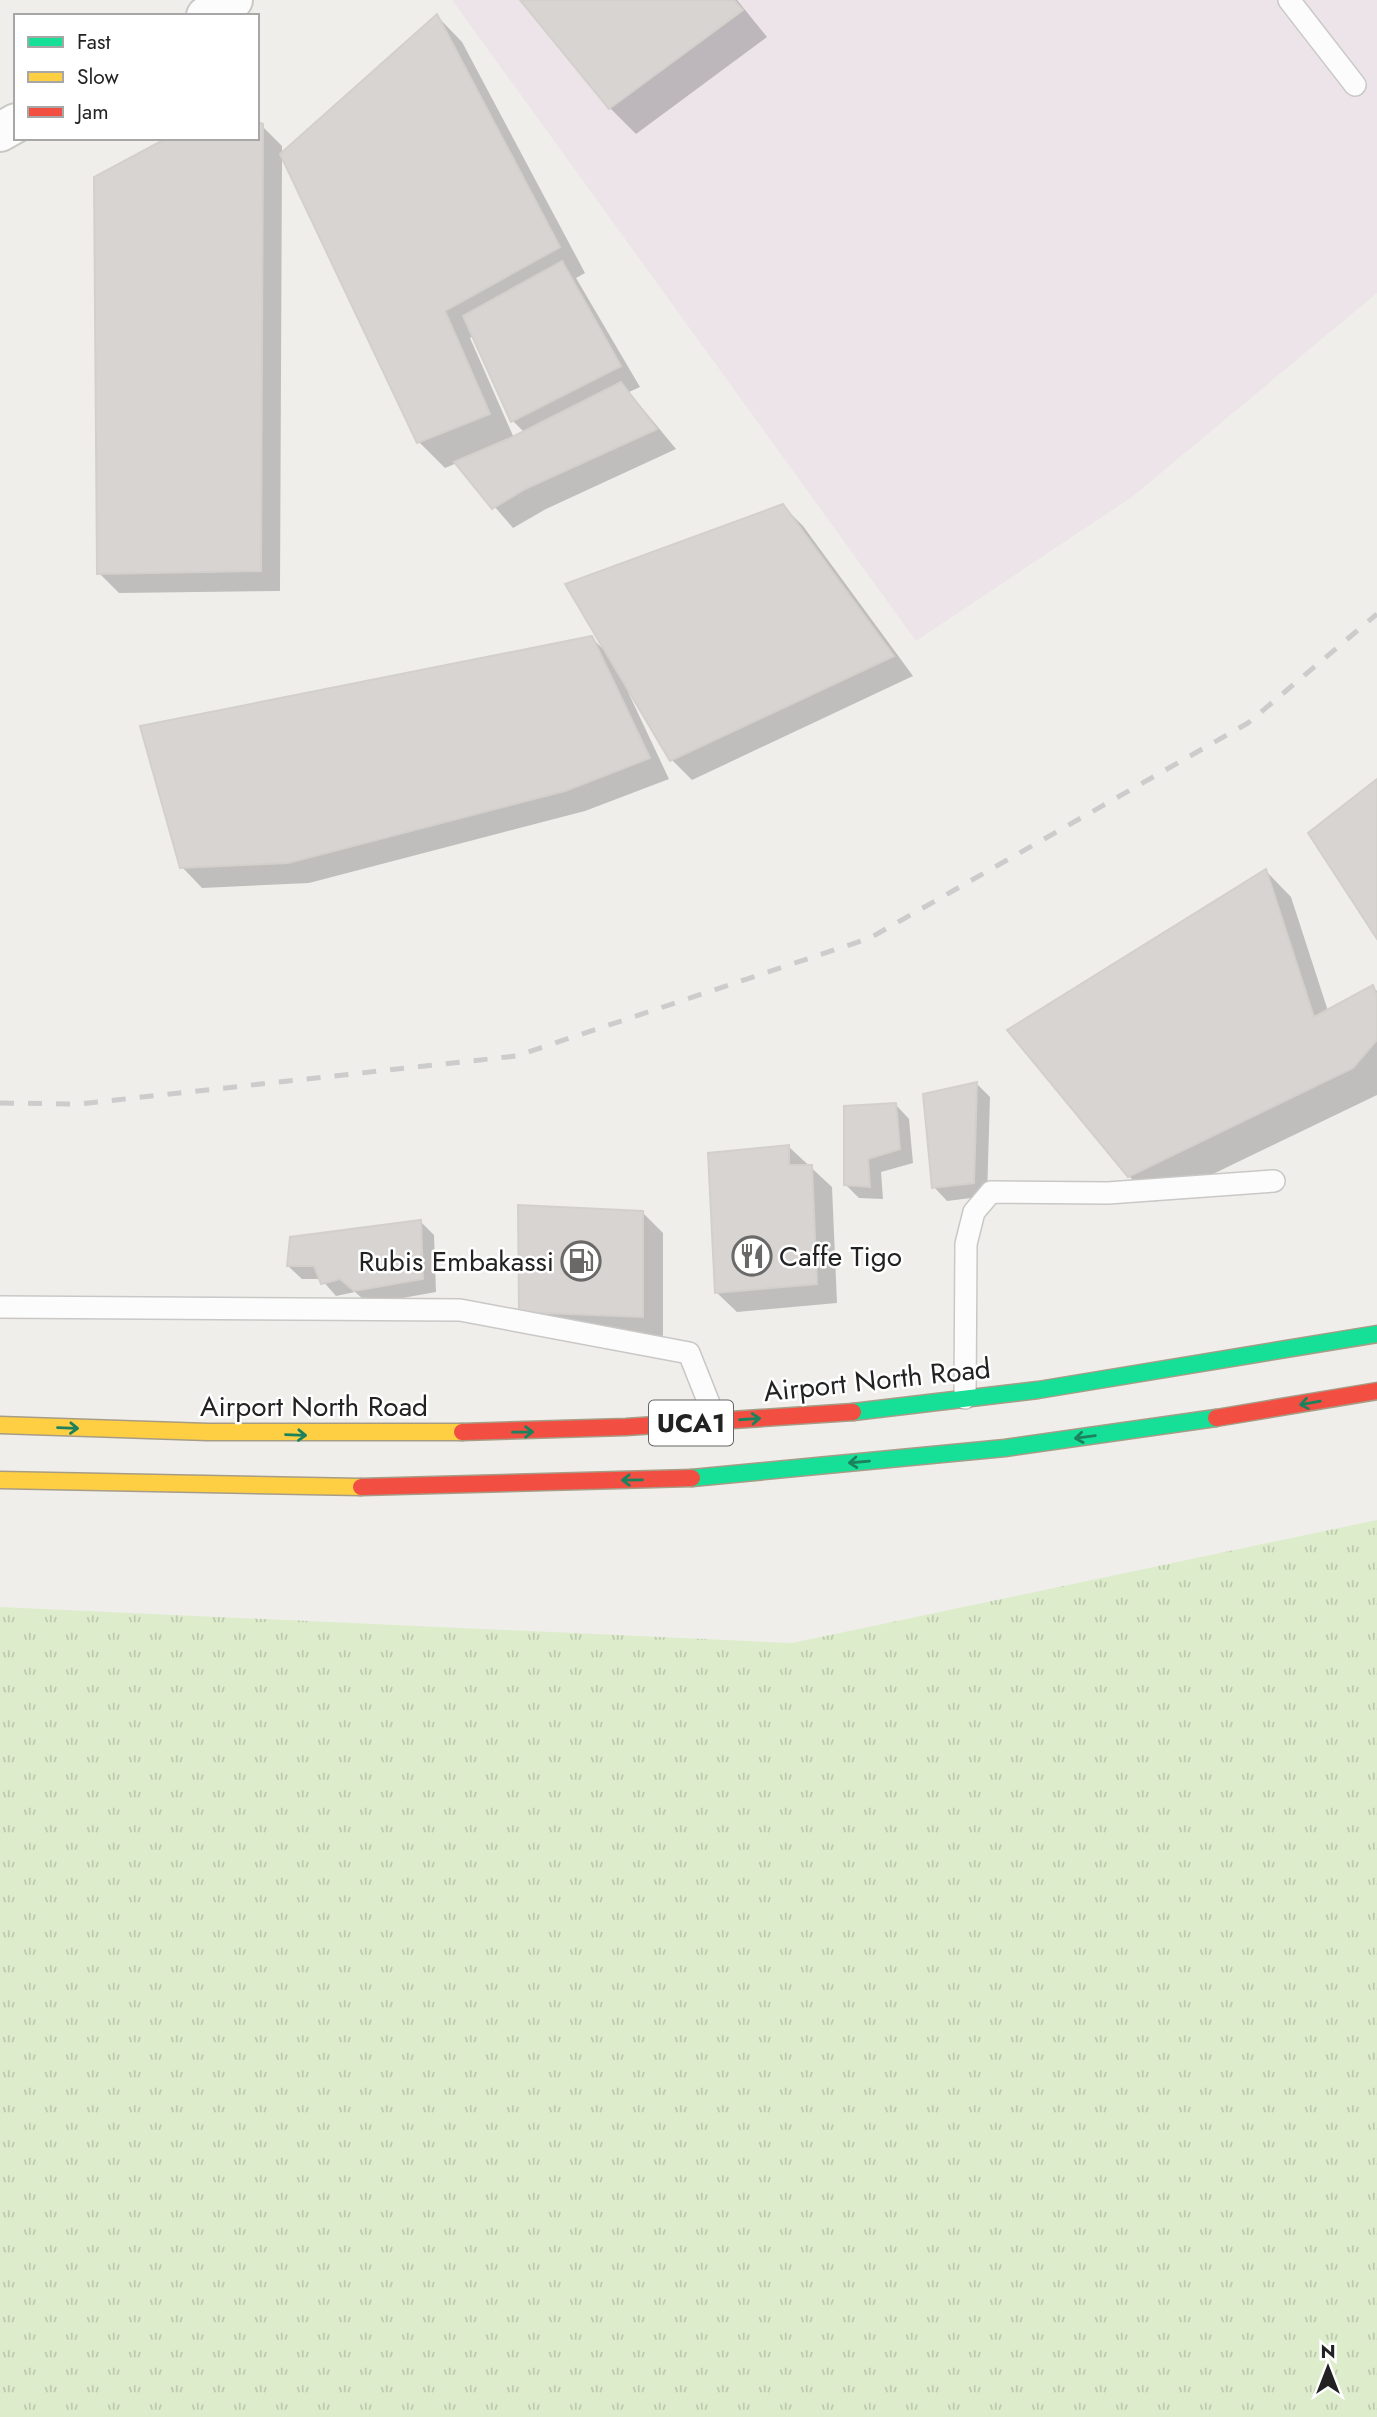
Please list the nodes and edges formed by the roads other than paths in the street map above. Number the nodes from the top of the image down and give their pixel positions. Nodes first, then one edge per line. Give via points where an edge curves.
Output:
1 (233, 0) edge
2 (1289, 0) edge
3 (209, 14) edge
4 (1354, 85) dead end
5 (1273, 1181) dead end
6 (0, 1307) edge
7 (1377, 1334) edge
8 (1377, 1391) edge
9 (965, 1398) junction
10 (716, 1421) junction
11 (0, 1425) edge
12 (0, 1480) edge

1 - 3 street
2 - 4 lane
5 - 9 lane via 1108,1193 991,1192 974,1212 966,1244
6 - 10 lane via 460,1310 689,1353
7 - 9 main road, Airport North Road / UCA1 via 1102,1382
8 -> 12 main road, UCA1 via 1005,1448 676,1479 326,1488
10 -> 9 main road, Airport North Road / UCA1 via 836,1414
11 -> 10 main road, Airport North Road / UCA1 via 318,1435 569,1431

